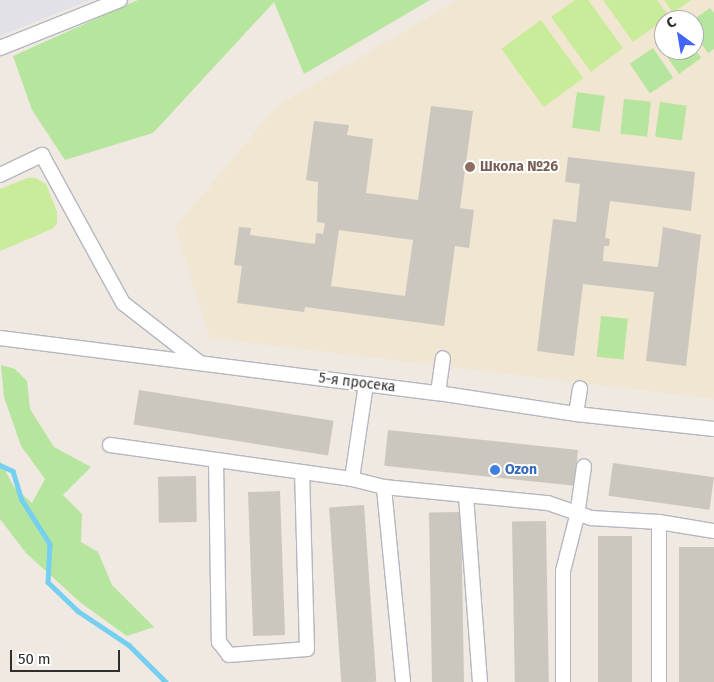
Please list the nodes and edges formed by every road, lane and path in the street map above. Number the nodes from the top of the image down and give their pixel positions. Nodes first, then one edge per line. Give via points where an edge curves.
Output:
1 (120, 0) edge
2 (0, 48) edge
3 (0, 174) edge
4 (0, 338) edge
5 (443, 358) dead end
6 (201, 363) junction
7 (366, 384) junction
8 (580, 388) dead end
9 (438, 393) junction
10 (576, 414) junction
11 (714, 429) edge
12 (110, 445) dead end
13 (216, 460) junction
14 (584, 466) dead end
15 (302, 472) junction
16 (352, 479) junction
17 (384, 487) junction
18 (466, 496) junction
19 (577, 516) junction
20 (659, 522) junction
21 (714, 531) edge
22 (403, 682) edge
23 (480, 682) edge
24 (563, 682) edge
25 (659, 682) edge

1 - 2 street
3 - 6 street via 42,156 123,303
4 - 6 street, 5-я просека
5 - 9 street
6 - 7 street, 5-я просека
7 - 9 street, 5-я просека
7 - 16 street
8 - 10 street
9 - 10 street, 5-я просека
10 - 11 street, 5-я просека
12 - 13 street
13 - 15 street
13 - 15 street via 219,642 229,655 306,649
14 - 19 street
15 - 16 street
16 - 17 street
17 - 18 street
17 - 22 street
18 - 19 street via 548,503
18 - 23 street
19 - 20 street
19 - 24 street via 563,572
20 - 21 street
20 - 25 street

